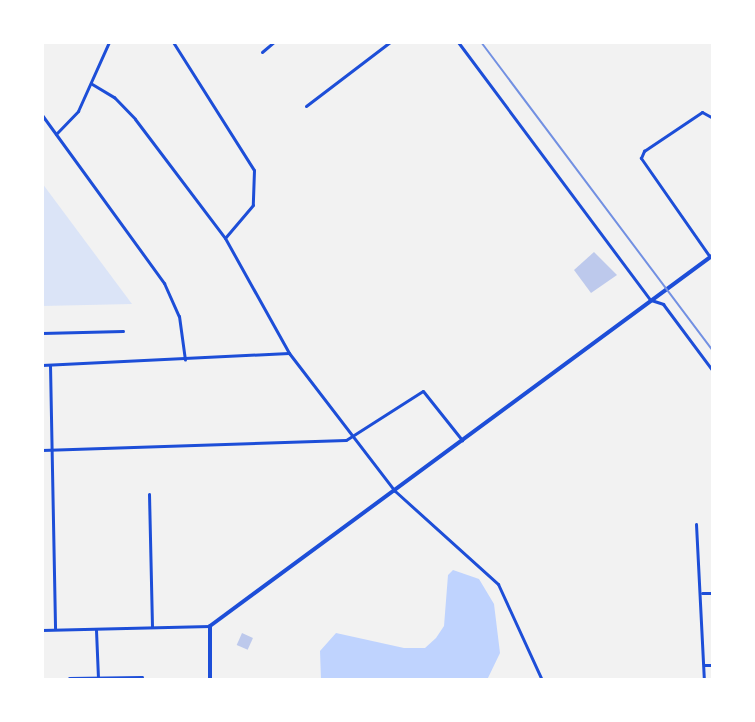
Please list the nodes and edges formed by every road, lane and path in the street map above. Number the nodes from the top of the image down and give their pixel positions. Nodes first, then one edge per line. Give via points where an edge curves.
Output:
1 (109, 42) edge
2 (173, 42) edge
3 (274, 42) edge
4 (390, 42) edge
5 (458, 42) edge
6 (262, 52) dead end
7 (92, 84) junction
8 (306, 106) dead end
9 (42, 115) edge
10 (713, 118) edge
11 (55, 135) junction
12 (225, 238) junction
13 (712, 256) edge
14 (650, 300) junction
15 (123, 331) dead end
16 (42, 333) edge
17 (289, 353) junction
18 (185, 360) junction
19 (42, 365) edge
20 (50, 365) junction
21 (713, 371) edge
22 (354, 438) junction
23 (462, 440) junction
24 (42, 450) edge
25 (52, 450) junction
26 (395, 491) junction
27 (149, 494) dead end
28 (696, 524) dead end
29 (702, 593) junction
30 (713, 593) edge
31 (210, 626) junction
32 (152, 627) junction
33 (55, 629) junction
34 (96, 629) junction
35 (42, 630) edge
36 (704, 665) junction
37 (713, 665) edge
38 (142, 677) dead end
39 (69, 678) edge
40 (98, 678) junction
41 (210, 680) edge
42 (542, 680) edge
43 (704, 680) edge

1 - 7 street
2 - 12 street via 254,170 253,205
3 - 6 street
4 - 8 street
5 - 14 street
7 - 11 street via 78,111
7 - 12 street via 135,119
9 - 11 street
10 - 13 street via 702,112 644,151 641,166
11 - 18 street via 164,283 179,316
12 - 17 street
13 - 14 main road
14 - 21 street via 663,304
14 - 23 main road
15 - 16 street
17 - 18 street
17 - 22 street
18 - 20 street
19 - 20 street
20 - 25 street
22 - 23 street via 423,391
22 - 25 street
22 - 26 street
23 - 26 main road
24 - 25 street
25 - 33 street
26 - 31 main road
26 - 42 street via 498,584
27 - 32 street
28 - 29 street
29 - 30 street
29 - 36 street
31 - 32 street
31 - 41 main road
32 - 34 street
33 - 34 street
33 - 35 street
34 - 40 street
36 - 37 street
36 - 43 street
38 - 40 street
39 - 40 street

